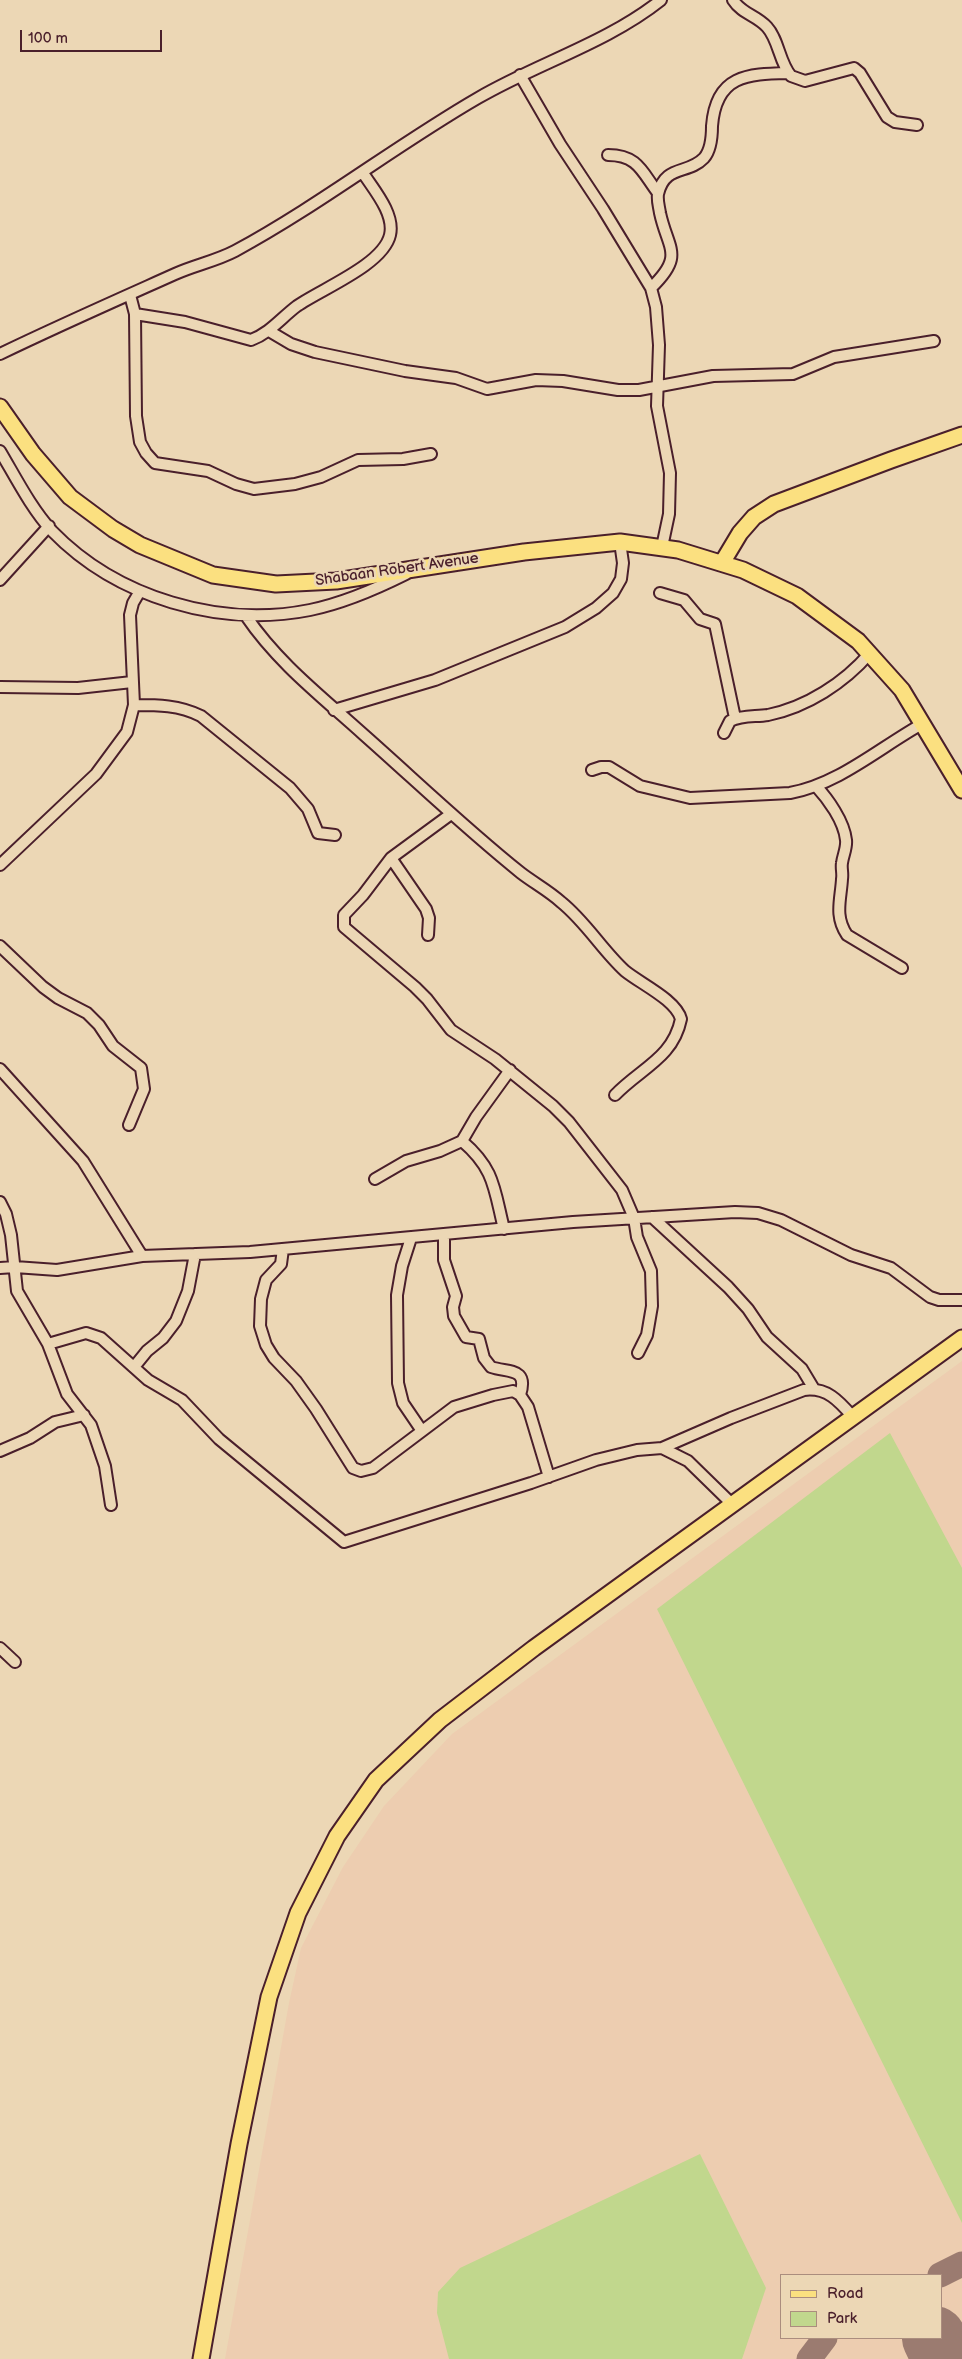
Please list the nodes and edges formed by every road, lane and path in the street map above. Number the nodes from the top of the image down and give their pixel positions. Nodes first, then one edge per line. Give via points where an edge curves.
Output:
1 (661, 0) edge
2 (733, 0) edge
3 (788, 73) junction
4 (520, 75) junction
5 (918, 125) dead end
6 (608, 155) dead end
7 (364, 173) junction
8 (658, 193) junction
9 (651, 288) junction
10 (130, 295) junction
11 (135, 314) junction
12 (270, 331) junction
13 (934, 341) dead end
14 (0, 354) edge
15 (656, 386) junction
16 (0, 407) edge
17 (962, 436) edge
18 (0, 452) edge
19 (431, 454) dead end
20 (49, 526) junction
21 (620, 542) junction
22 (662, 547) junction
23 (722, 562) junction
24 (415, 570) junction
25 (0, 580) edge
26 (140, 591) junction
27 (660, 593) dead end
28 (246, 616) junction
29 (870, 653) junction
30 (132, 682) junction
31 (0, 687) edge
32 (134, 705) junction
33 (334, 710) junction
34 (735, 718) junction
35 (922, 724) junction
36 (724, 733) dead end
37 (592, 770) dead end
38 (960, 781) edge
39 (816, 786) junction
40 (451, 814) junction
41 (335, 835) dead end
42 (391, 858) junction
43 (0, 865) edge
44 (428, 935) dead end
45 (0, 946) edge
46 (902, 968) dead end
47 (0, 1069) edge
48 (510, 1070) junction
49 (615, 1095) dead end
50 (129, 1125) dead end
51 (462, 1141) junction
52 (375, 1179) dead end
53 (0, 1202) edge
54 (652, 1217) junction
55 (634, 1218) junction
56 (504, 1229) junction
57 (444, 1234) junction
58 (411, 1238) junction
59 (283, 1249) junction
60 (196, 1254) junction
61 (142, 1256) junction
62 (15, 1267) junction
63 (0, 1268) edge
64 (962, 1300) edge
65 (962, 1338) edge
66 (48, 1344) junction
67 (638, 1354) dead end
68 (134, 1367) junction
69 (814, 1389) junction
70 (520, 1395) junction
71 (84, 1415) junction
72 (853, 1417) junction
73 (422, 1431) junction
74 (662, 1448) junction
75 (0, 1450) edge
76 (549, 1477) junction
77 (732, 1504) junction
78 (111, 1505) dead end
79 (0, 1648) edge
80 (15, 1662) dead end
81 (200, 2359) edge

1 - 4 street via 606,36
2 - 3 street via 742,12 761,22 771,32
3 - 5 street via 805,81 854,68 887,117 895,122
3 - 8 street via 758,73 730,84 715,107 706,157 668,176
4 - 7 street via 459,109
4 - 9 street
6 - 8 street via 622,155 635,162
7 - 10 street via 234,251
7 - 12 street via 390,221 390,237 385,246 360,268 298,306
8 - 9 street via 672,257 662,277
9 - 15 street via 659,345
10 - 11 street
10 - 14 street
11 - 12 street via 185,322 251,340
11 - 19 street via 136,416 140,442 155,463 208,471 254,489 321,477 358,460 403,459
12 - 15 street via 291,344 315,352 456,378 487,388 536,380 618,390
13 - 15 street via 834,358 793,374 713,376
15 - 22 street via 670,473 669,514
16 - 24 main road, Shabaan Robert Avenue via 33,454 70,497 140,546 172,559 213,575 276,584 336,581
17 - 23 main road via 774,504 754,517
18 - 20 street via 33,507
20 - 25 street
20 - 26 street via 74,550
21 - 22 main road, Shabaan Robert Avenue
21 - 24 main road, Shabaan Robert Avenue via 524,552
21 - 33 street via 621,579 613,593 565,627 435,680
22 - 23 main road, Shabaan Robert Avenue
23 - 29 main road, Shabaan Robert Avenue via 797,596 858,640
24 - 28 street via 379,587 311,610
26 - 28 street via 193,610
26 - 30 street via 130,615
27 - 34 street via 684,600 700,619 715,624
28 - 33 street via 292,672
29 - 34 street via 833,687 808,701 768,715
29 - 35 main road, Shabaan Robert Avenue via 902,690
30 - 31 street via 78,688
30 - 32 street
32 - 41 street via 188,709 201,716 290,788 308,809 318,833
32 - 43 street via 127,732 96,774
33 - 40 street
34 - 36 street
35 - 38 main road, Shabaan Robert Avenue
35 - 39 street
37 - 39 street via 609,767 640,786 690,798 790,793
39 - 46 street via 837,818 846,840 838,919 842,928 847,935
40 - 42 street
40 - 49 street via 523,875 563,902 596,936 609,955 680,1013 682,1019 676,1038 666,1052
42 - 44 street via 426,909
42 - 48 street via 344,915 344,927 415,987 451,1030
45 - 50 street via 43,987 87,1013 120,1053 141,1068 144,1089
47 - 61 street via 84,1161
48 - 51 street
48 - 55 street via 569,1122 622,1190
51 - 52 street via 440,1152 406,1161
51 - 56 street via 488,1169
53 - 62 street via 8,1221
54 - 55 street
54 - 64 street via 758,1212 858,1258 891,1268 930,1297
54 - 69 street via 748,1309 767,1338 802,1369
55 - 56 street
55 - 67 street via 637,1237 650,1264 652,1284 648,1335
56 - 57 street
57 - 58 street
57 - 70 street via 444,1260 456,1296 454,1316 466,1337 479,1339 484,1358 491,1367 510,1370 520,1376 523,1383
58 - 59 street
58 - 73 street via 397,1295 398,1383 403,1403
59 - 60 street
59 - 73 street via 280,1264 266,1280 261,1299 260,1326 274,1358 296,1380 345,1459 361,1471 373,1468
60 - 61 street
60 - 68 street via 188,1291 176,1321
61 - 62 street via 57,1270
62 - 63 street
62 - 66 street via 17,1291
65 - 72 main road
66 - 68 street via 92,1334
66 - 71 street via 67,1394
68 - 76 street via 148,1380 182,1400 219,1439 344,1542
69 - 72 street via 831,1395
69 - 74 street via 731,1418
70 - 73 street via 513,1391 503,1392 463,1403
70 - 76 street via 530,1415
71 - 75 street via 55,1422 30,1438
71 - 78 street via 99,1443
72 - 77 main road
74 - 76 street via 610,1456
74 - 77 street via 688,1461
77 - 81 main road via 440,1720 376,1780 336,1836 298,1913 269,1997
79 - 80 street

